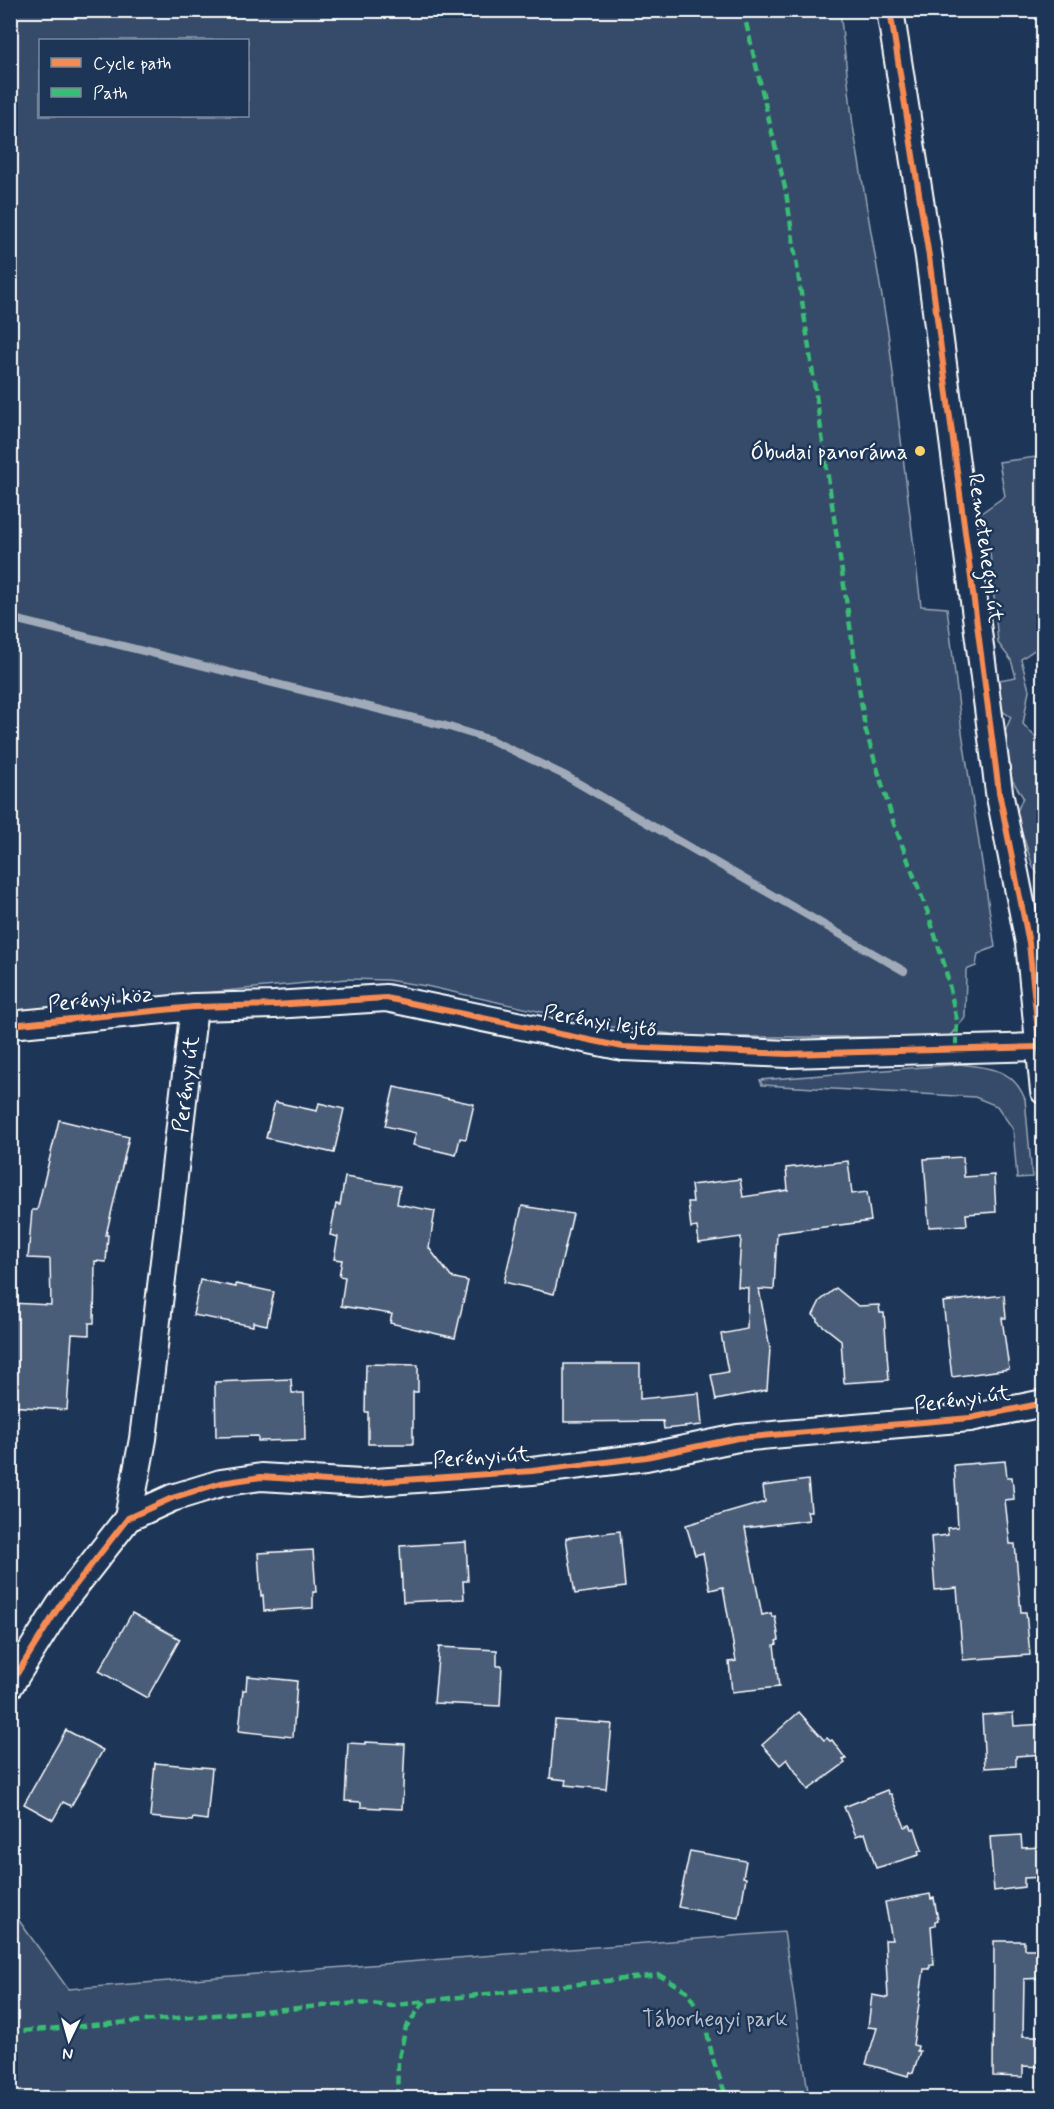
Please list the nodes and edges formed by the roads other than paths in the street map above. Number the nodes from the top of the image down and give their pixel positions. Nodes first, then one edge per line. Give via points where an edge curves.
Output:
1 (890, 10) edge
2 (1044, 921) edge
3 (1029, 942) junction
4 (1038, 973) edge
5 (194, 1007) junction
6 (10, 1025) edge
7 (1040, 1047) junction
8 (1044, 1091) edge
9 (1044, 1403) edge
10 (128, 1518) junction
11 (10, 1685) edge

1 - 3 street, Remetehegyi út via 929,257 999,792
2 - 3 street
3 - 4 street, Remetehegyi út
4 - 7 street, Remetehegyi út
5 - 6 street, Perényi köz
5 - 7 street, Perényi lejtő via 386,998 623,1047 788,1054
5 - 10 street, Perényi út via 143,1439
7 - 8 street, Remetehegyi út
9 - 10 street, Perényi út via 970,1418 738,1438 646,1457 532,1471 361,1483 261,1477 221,1483 172,1498
10 - 11 street, Perényi út via 60,1605

